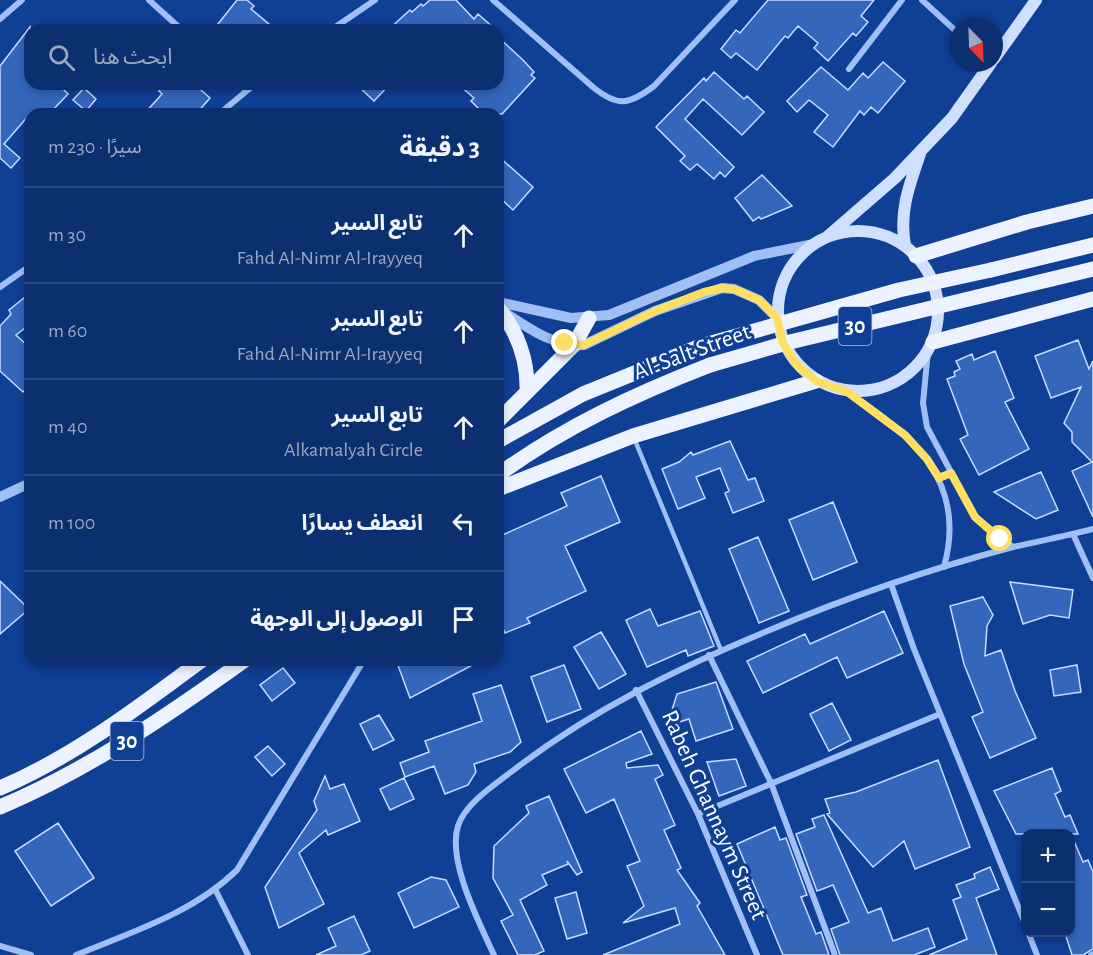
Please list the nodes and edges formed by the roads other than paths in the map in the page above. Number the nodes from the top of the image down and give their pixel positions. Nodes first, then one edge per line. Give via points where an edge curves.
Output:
1 (22, 0) edge
2 (149, 0) edge
3 (375, 0) edge
4 (493, 0) edge
5 (735, 0) edge
6 (902, 0) edge
7 (922, 0) edge
8 (1036, 0) edge
9 (0, 19) edge
10 (175, 24) edge
11 (340, 24) edge
12 (949, 25) edge
13 (1003, 46) edge
14 (849, 69) dead end
15 (984, 72) edge
16 (246, 90) edge
17 (226, 108) edge
18 (922, 147) junction
19 (1093, 206) edge
20 (826, 237) junction
21 (814, 244) junction
22 (1093, 245) edge
23 (910, 251) junction
24 (1093, 269) edge
25 (24, 270) edge
26 (0, 288) edge
27 (1093, 299) edge
28 (504, 303) edge
29 (504, 312) edge
30 (504, 316) edge
31 (589, 318) junction
32 (777, 318) junction
33 (574, 345) junction
34 (930, 347) junction
35 (816, 381) junction
36 (527, 391) junction
37 (846, 391) junction
38 (504, 415) edge
39 (633, 436) junction
40 (504, 438) edge
41 (504, 471) edge
42 (951, 473) junction
43 (939, 478) junction
44 (24, 486) edge
45 (504, 487) edge
46 (0, 497) edge
47 (1093, 529) edge
48 (1073, 534) junction
49 (1013, 547) junction
50 (944, 567) junction
51 (1093, 578) edge
52 (891, 584) junction
53 (721, 650) junction
54 (709, 656) junction
55 (194, 666) edge
56 (236, 666) edge
57 (360, 666) edge
58 (636, 690) junction
59 (940, 714) junction
60 (771, 783) junction
61 (0, 788) edge
62 (0, 807) edge
63 (698, 814) junction
64 (216, 891) junction
65 (1021, 914) edge
66 (1030, 937) edge
67 (0, 946) edge
68 (31, 955) edge
69 (76, 955) edge
70 (248, 955) edge
71 (494, 955) edge
72 (757, 955) edge
73 (835, 955) edge
74 (1037, 955) edge

1 - 9 street
2 - 10 street
3 - 11 street
4 - 5 street via 610,101 621,102 642,96 654,86
6 - 14 street
7 - 12 street
8 - 13 main road
15 - 18 main road via 952,117
16 - 17 street
18 - 20 main road via 879,194
18 - 23 main road via 902,216
19 - 23 main road
20 - 21 main road
20 - 23 main road via 853,231 873,232
21 - 31 street via 754,256 609,315
21 - 32 main road via 785,276
22 - 40 main road, Al-Salt Street / 30, bridge via 888,293 701,346 584,394
23 - 34 main road via 930,274 938,296 939,319
24 - 41 main road, Al-Salt Street / 30, bridge via 710,365 602,411
25 - 26 street
27 - 34 main road
28 - 31 street
29 - 33 street via 552,340
30 - 36 main road via 521,348
31 - 33 main road
32 - 33 street via 759,300 722,288 655,311 584,345
32 - 35 main road via 783,343 796,364
33 - 36 main road
34 - 37 main road via 908,375 884,388
34 - 42 street via 924,418
35 - 37 main road
35 - 39 main road
36 - 38 main road
37 - 43 street via 905,435
39 - 45 main road
39 - 53 lane
42 - 43 street
42 - 49 street via 975,517
43 - 50 street via 952,526
44 - 46 street
47 - 48 street
48 - 49 street
48 - 51 street
49 - 50 street
50 - 52 street
52 - 53 street
52 - 59 street
53 - 54 street
54 - 58 street
54 - 60 street
55 - 61 main road, 30 via 62,756
56 - 62 main road, 30 via 140,733 78,770
57 - 64 street via 237,870
58 - 63 street, Rabeh Ghannaym Street
58 - 71 street via 524,762 474,803 458,825 456,856
59 - 60 street
59 - 65 street
60 - 63 street
60 - 73 street
63 - 72 street, Rabeh Ghannaym Street
64 - 69 street
64 - 70 street
66 - 74 street
67 - 68 street

